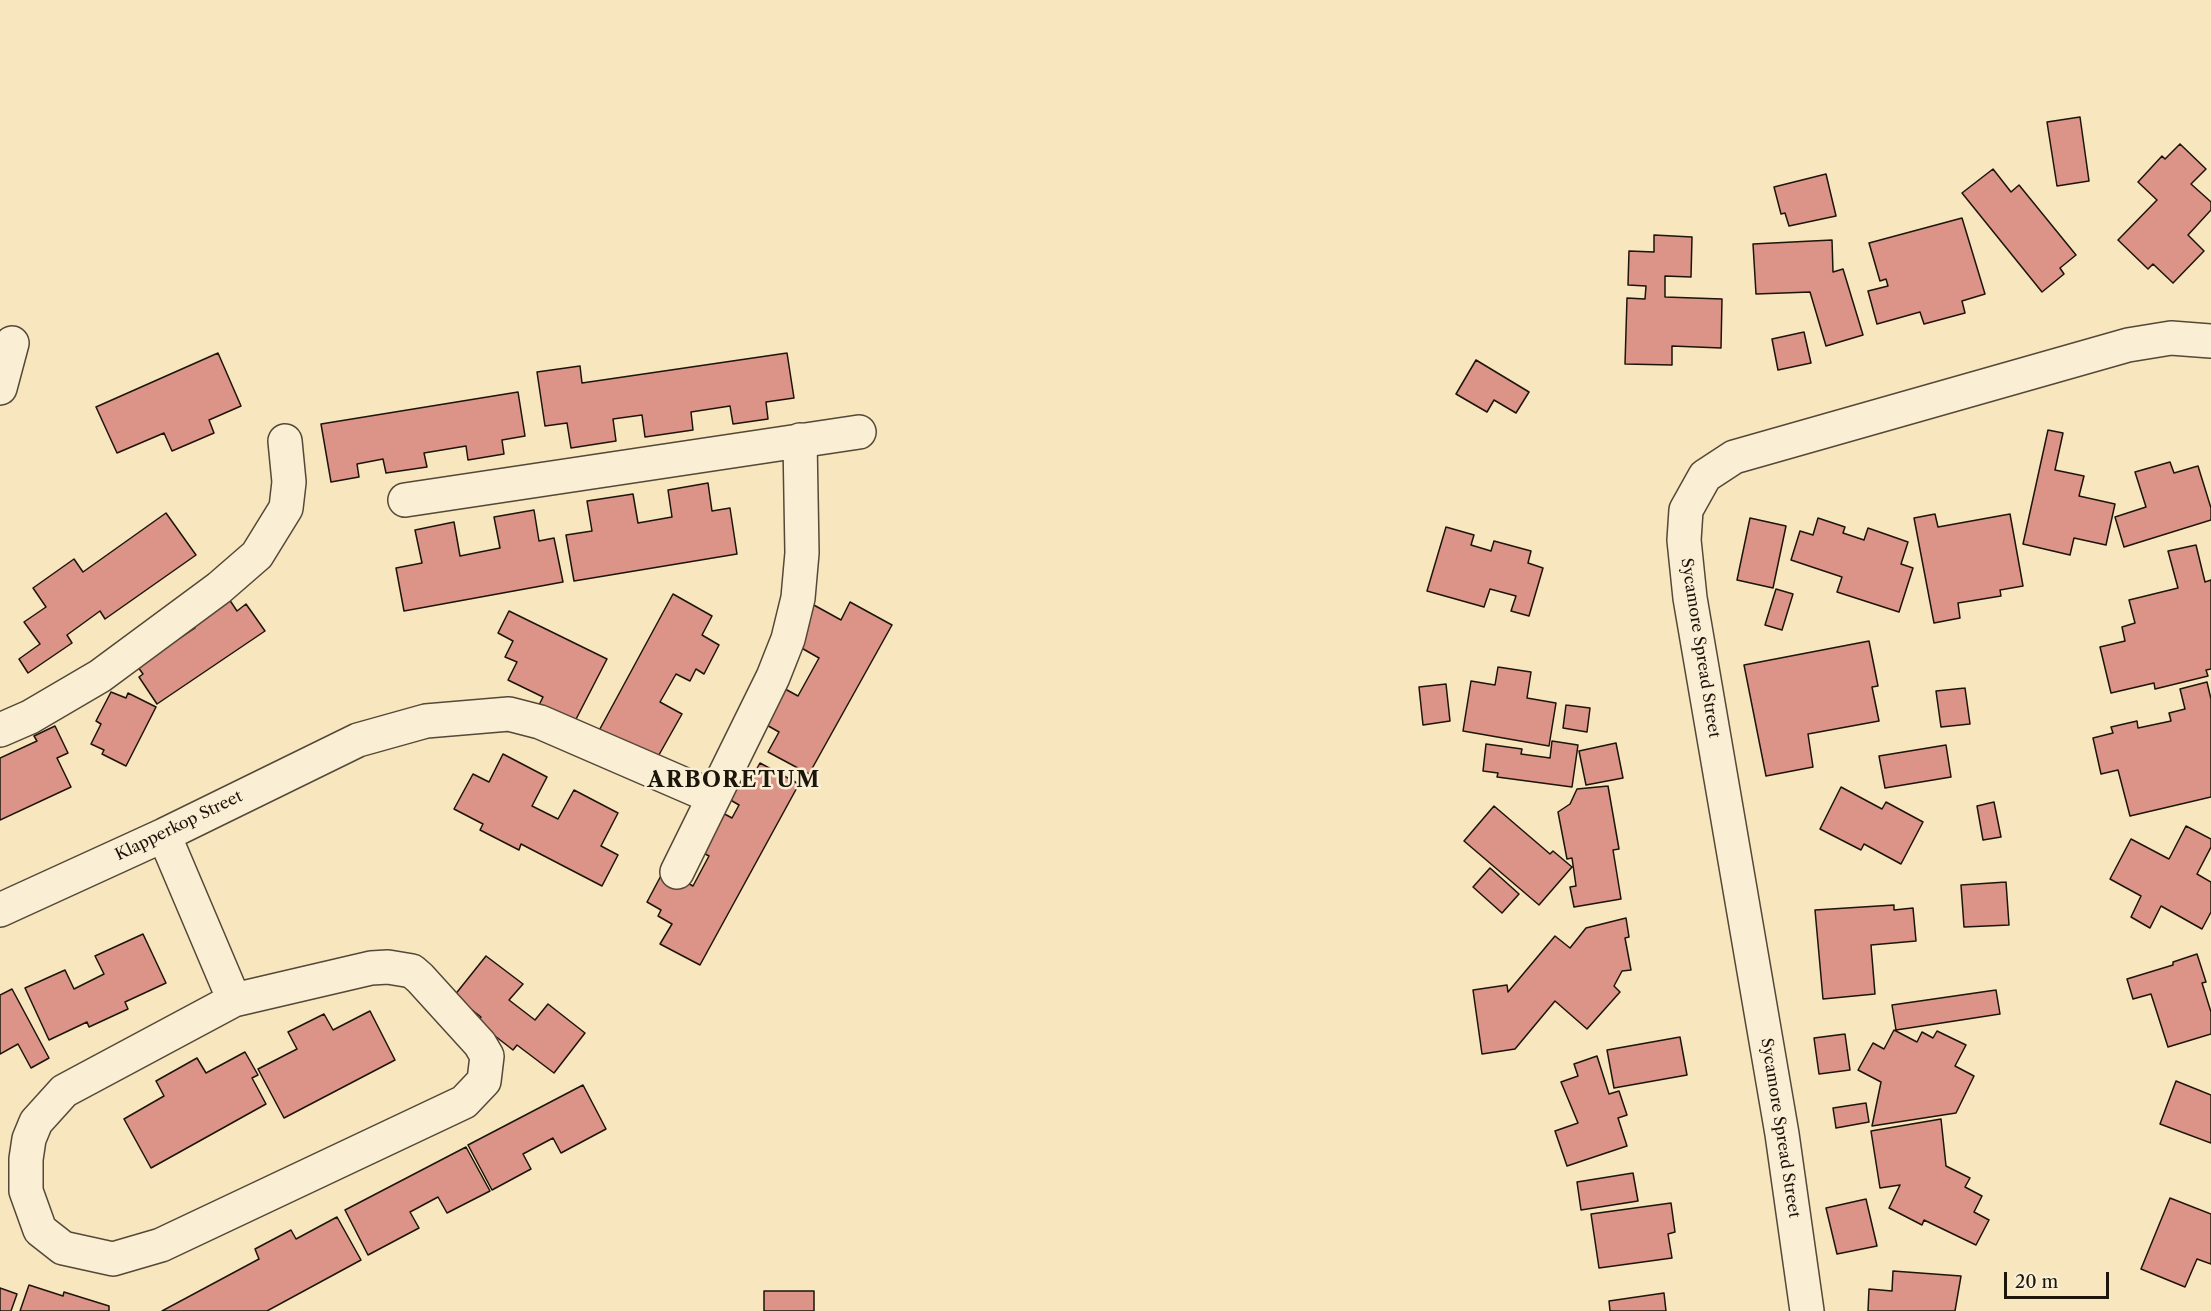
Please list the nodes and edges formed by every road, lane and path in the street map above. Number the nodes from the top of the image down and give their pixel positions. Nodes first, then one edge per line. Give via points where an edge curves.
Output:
1 (2211, 341) edge
2 (12, 343) dead end
3 (0, 388) edge
4 (859, 432) dead end
5 (800, 440) junction
6 (285, 441) dead end
7 (405, 500) dead end
8 (0, 730) edge
9 (713, 797) junction
10 (164, 835) junction
11 (677, 872) dead end
12 (0, 910) edge
13 (234, 1000) junction
14 (1807, 1311) edge

1 - 14 street, Sycamore Spread Street via 2171,338 2128,345 1734,457 1705,476 1686,510 1684,540 1690,598 1782,1134
2 - 3 street
4 - 5 street
5 - 7 street
5 - 9 street via 802,553 798,598 773,676
6 - 8 street via 289,482 286,508 257,555 100,676
9 - 10 street, Klapperkop Street via 540,722 509,714 426,721 358,740
9 - 11 street
10 - 12 street, Klapperkop Street
10 - 13 street
13 - 13 street via 64,1091 36,1122 26,1159 26,1191 40,1230 63,1248 113,1259 161,1245 464,1102 484,1081 487,1056 480,1044 412,971 370,968

